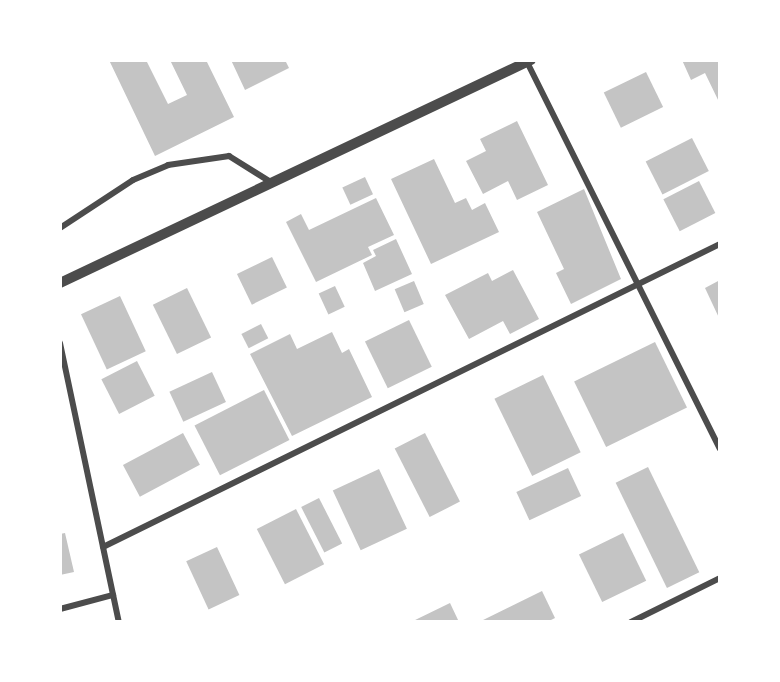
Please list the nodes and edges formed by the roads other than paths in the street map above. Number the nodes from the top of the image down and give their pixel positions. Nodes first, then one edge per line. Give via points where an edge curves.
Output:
1 (529, 61) edge
2 (269, 181) junction
3 (60, 228) edge
4 (720, 244) edge
5 (60, 283) edge
6 (636, 284) junction
7 (60, 343) edge
8 (720, 449) edge
9 (103, 547) junction
10 (720, 578) edge
11 (113, 595) junction
12 (60, 609) edge
13 (119, 622) edge
14 (631, 622) edge

1 - 2 street
1 - 6 street
2 - 3 street via 229,156 179,163 133,180
2 - 5 street
4 - 6 street
6 - 8 street
6 - 9 street
7 - 9 street
9 - 11 street
10 - 14 street
11 - 12 street
11 - 13 street

